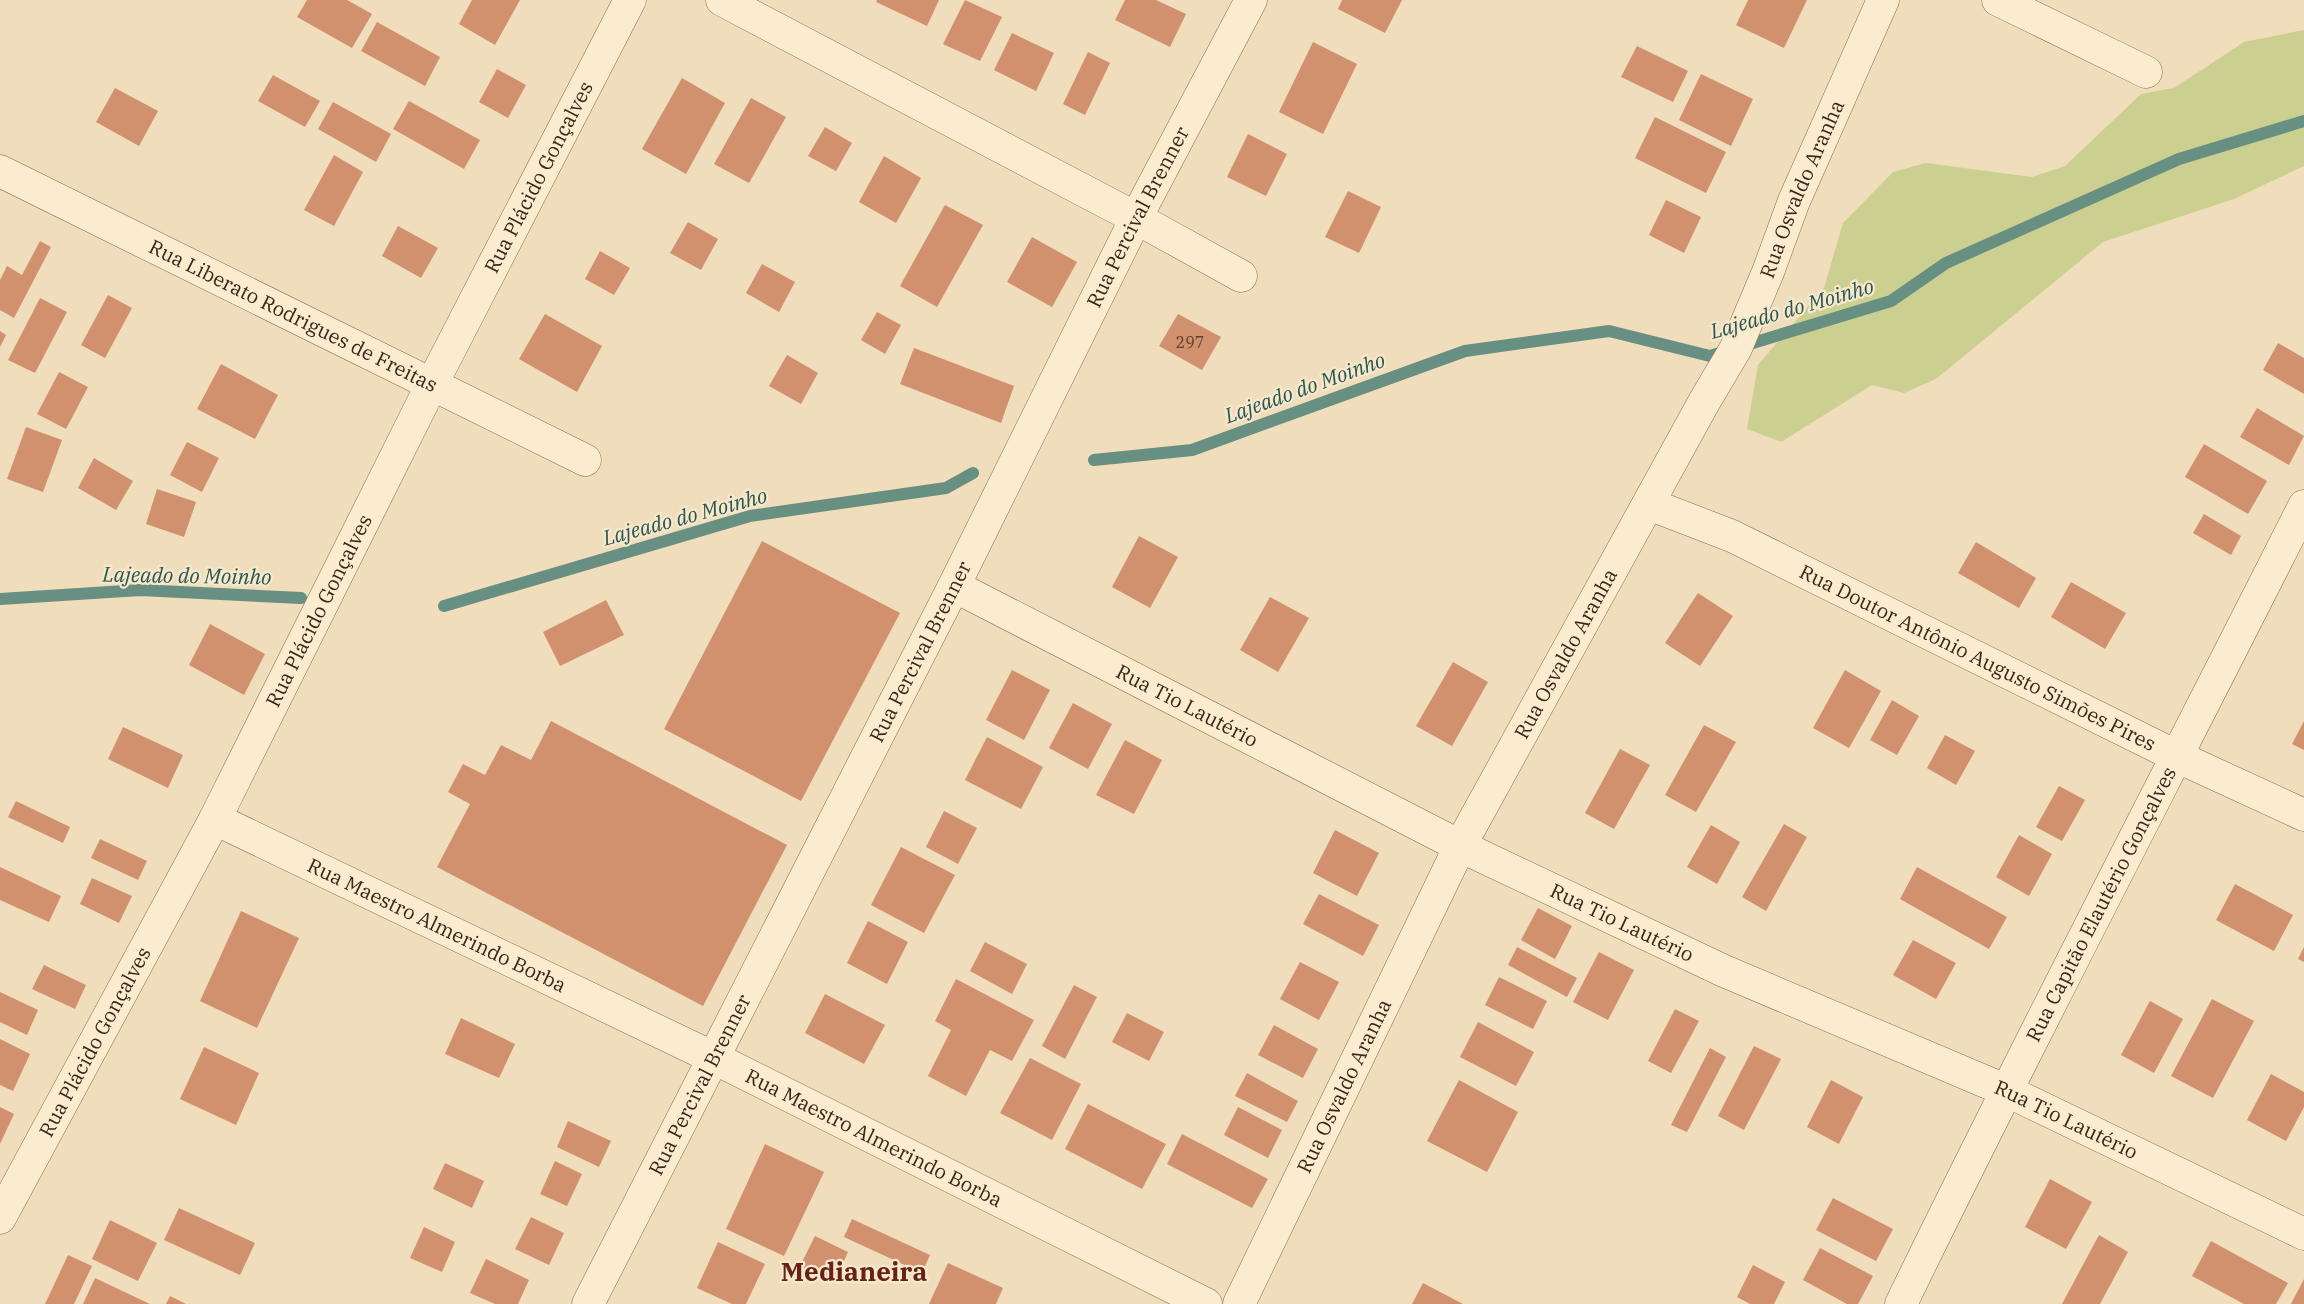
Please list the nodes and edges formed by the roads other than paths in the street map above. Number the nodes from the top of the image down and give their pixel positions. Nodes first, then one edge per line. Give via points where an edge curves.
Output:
1 (630, 0) edge
2 (722, 0) edge
3 (1251, 0) edge
4 (1883, 0) edge
5 (1998, 0) edge
6 (2146, 72) dead end
7 (0, 171) edge
8 (1136, 218) junction
9 (1241, 276) dead end
10 (432, 384) junction
11 (585, 460) dead end
12 (1649, 504) junction
13 (2304, 506) edge
14 (954, 586) junction
15 (2178, 757) junction
16 (2304, 815) edge
17 (215, 819) junction
18 (1460, 846) junction
19 (712, 1057) junction
20 (2005, 1090) junction
21 (0, 1218) edge
22 (2304, 1234) edge
23 (588, 1304) edge
24 (1206, 1304) edge
25 (1239, 1304) edge
26 (1901, 1304) edge

1 - 10 street, Rua Plácido Gonçalves
2 - 8 street
3 - 8 street, Rua Percival Brenner
4 - 12 street, Rua Osvaldo Aranha via 1794,201 1736,348
5 - 6 street
7 - 10 street, Rua Liberato Rodrigues de Freitas
8 - 9 street
8 - 14 street, Rua Percival Brenner
10 - 11 street, Rua Liberato Rodrigues de Freitas
10 - 17 street, Rua Plácido Gonçalves
12 - 15 street, Rua Doutor Antônio Augusto Simões Pires via 1732,536
12 - 18 street, Rua Osvaldo Aranha
13 - 15 street, Rua Capitão Elautério Gonçalves
14 - 18 street, Rua Tio Lautério
14 - 19 street, Rua Percival Brenner
15 - 16 street, Rua Doutor Antônio Augusto Simões Pires
15 - 20 street, Rua Capitão Elautério Gonçalves
17 - 19 street, Rua Maestro Almerindo Borba
17 - 21 street, Rua Plácido Gonçalves
18 - 20 street, Rua Tio Lautério via 1724,971
18 - 25 street, Rua Osvaldo Aranha
19 - 23 street, Rua Percival Brenner
19 - 24 street, Rua Maestro Almerindo Borba
20 - 22 street, Rua Tio Lautério
20 - 26 street, Rua Capitão Elautério Gonçalves

